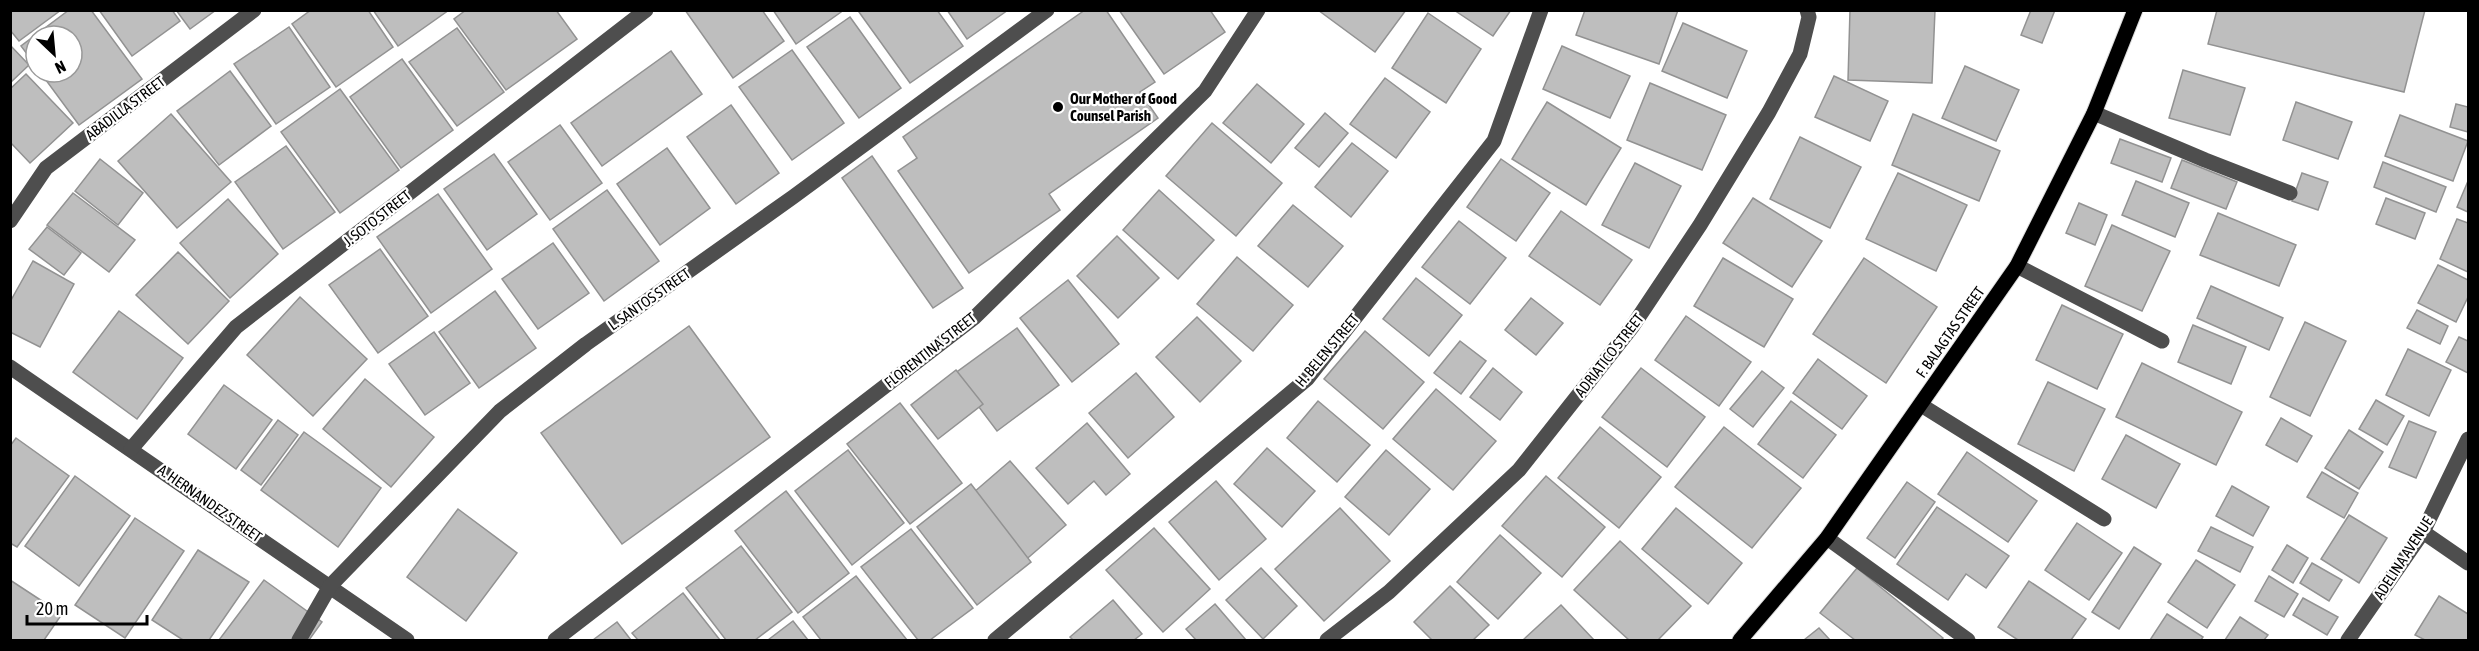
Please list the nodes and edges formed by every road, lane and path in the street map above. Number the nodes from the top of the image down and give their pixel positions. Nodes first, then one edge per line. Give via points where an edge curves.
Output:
1 (254, 10) edge
2 (646, 10) edge
3 (1047, 10) edge
4 (1258, 10) edge
5 (1541, 10) edge
6 (1807, 10) edge
7 (2135, 10) edge
8 (2094, 113) junction
9 (2290, 193) dead end
10 (10, 221) edge
11 (2017, 266) junction
12 (2162, 341) dead end
13 (10, 367) edge
14 (1921, 405) junction
15 (2469, 439) edge
16 (131, 449) junction
17 (2104, 519) dead end
18 (2423, 532) junction
19 (1827, 537) junction
20 (2469, 563) edge
21 (330, 586) junction
22 (299, 640) edge
23 (407, 640) edge
24 (555, 640) edge
25 (995, 640) edge
26 (1327, 640) edge
27 (1740, 640) edge
28 (1968, 640) edge
29 (2348, 640) edge

1 - 10 street, ABADILLA STREET via 46,168
2 - 16 street, J. SOTO STREET via 237,327
3 - 21 street, L. SANTOS STREET via 586,344 500,411
4 - 24 street, FLORENTINA STREET via 1206,91 975,316
5 - 25 street, H. BELEN STREET via 1494,141 1307,379
6 - 26 street, ADRIATICO STREET via 1809,17 1800,54 1769,112 1632,327 1519,470 1389,592
7 - 8 main road, F. BALAGTAS STREET
8 - 9 street
8 - 11 main road, F. BALAGTAS STREET
11 - 12 street
11 - 14 main road, F. BALAGTAS STREET
13 - 16 street, A. HERNANDEZ STREET
14 - 17 street
14 - 19 main road, F. BALAGTAS STREET
15 - 18 street, ADELINA AVENUE
16 - 21 street, A. HERNANDEZ STREET
18 - 20 street
18 - 29 street, ADELINA AVENUE
19 - 27 main road, F. BALAGTAS STREET
19 - 28 street
21 - 22 street, L. SANTOS STREET
21 - 23 street, A. HERNANDEZ STREET

